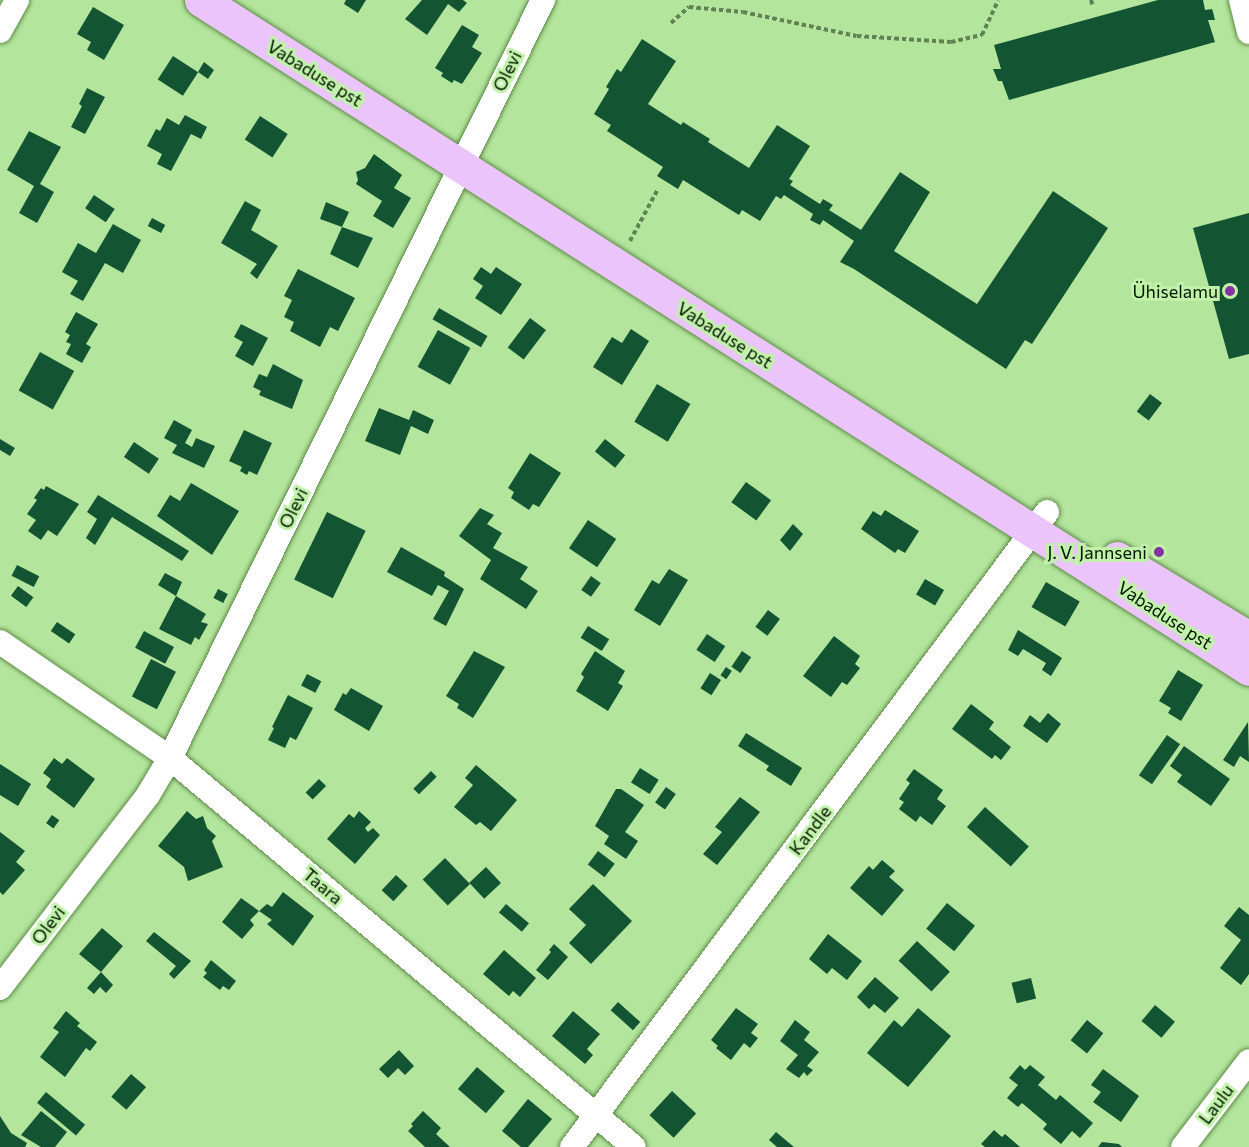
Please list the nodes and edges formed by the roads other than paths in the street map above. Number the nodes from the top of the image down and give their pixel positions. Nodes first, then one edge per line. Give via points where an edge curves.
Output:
1 (17, 0) edge
2 (201, 0) edge
3 (242, 0) edge
4 (543, 0) edge
5 (1241, 0) edge
6 (0, 30) edge
7 (1249, 32) edge
8 (466, 156) junction
9 (1041, 522) junction
10 (1249, 638) edge
11 (0, 642) edge
12 (1249, 669) edge
13 (170, 758) junction
14 (0, 988) edge
15 (1249, 1061) edge
16 (597, 1114) junction
17 (572, 1147) edge
18 (634, 1147) edge
19 (1184, 1147) edge

1 - 6 street
2 - 8 highway, Vabaduse pst
3 - 8 highway, Vabaduse pst
4 - 8 street, Olevi
5 - 7 street
8 - 9 highway, Vabaduse pst
8 - 9 highway, Vabaduse pst via 627,247
8 - 13 street, Olevi
9 - 10 highway, Vabaduse pst
9 - 12 highway, Vabaduse pst
9 - 16 street, Kandle
11 - 13 street, Taara
13 - 14 street, Olevi via 148,795
13 - 16 street, Taara
15 - 19 street, Laulu
16 - 17 street, Kandle
16 - 18 street, Taara

